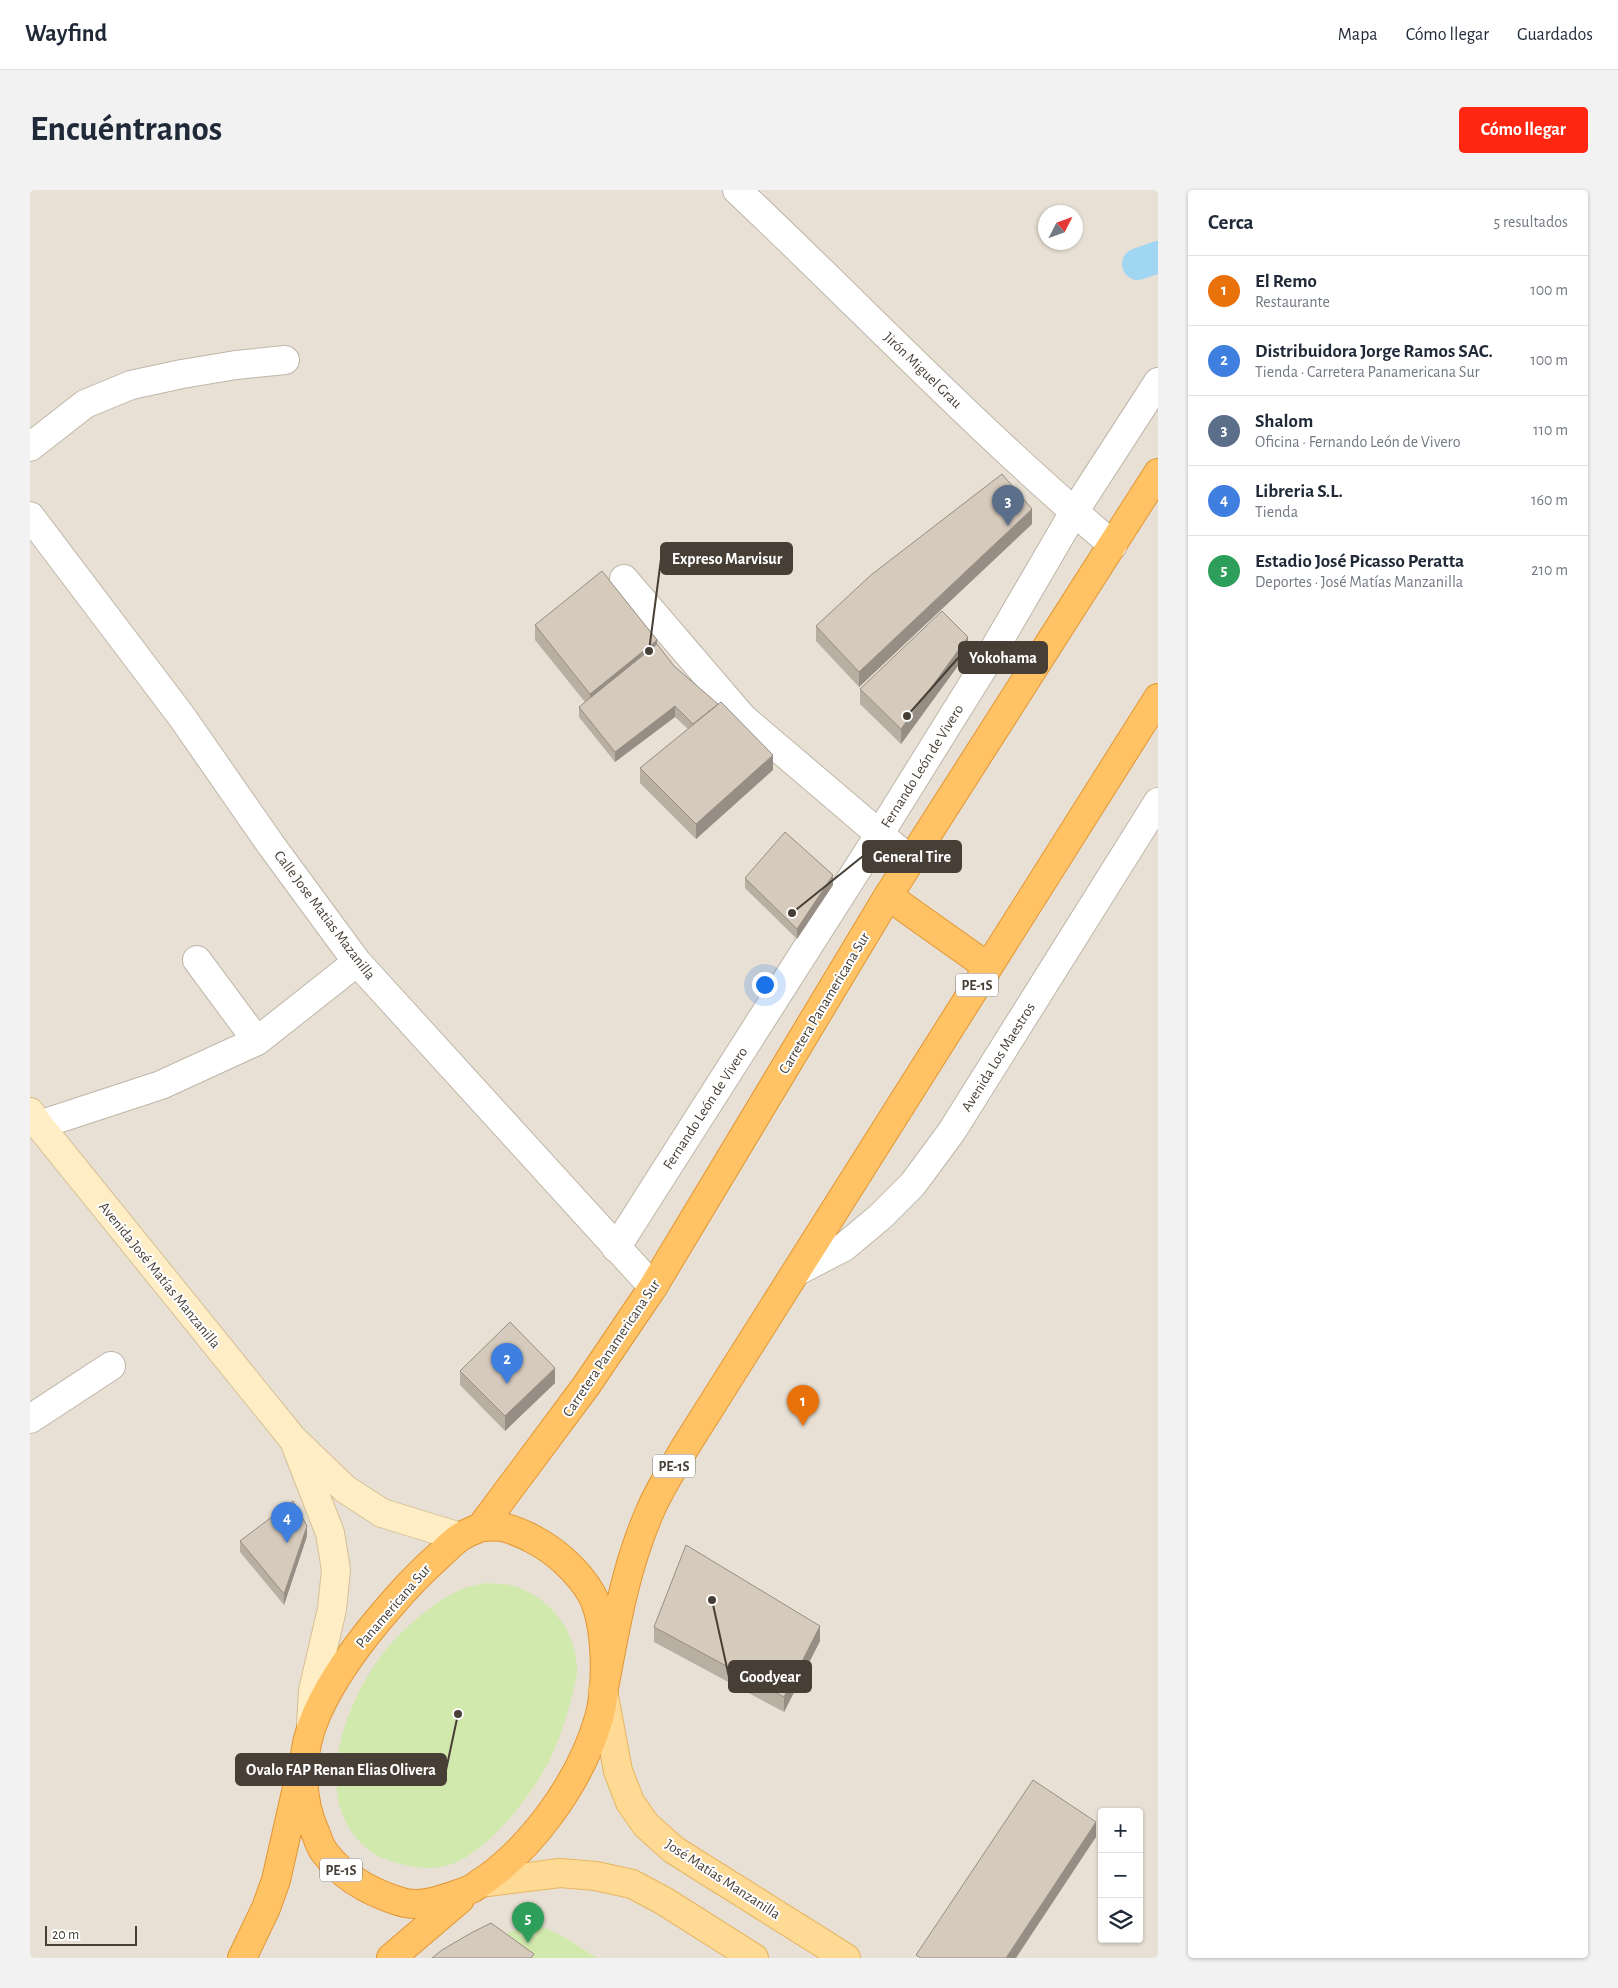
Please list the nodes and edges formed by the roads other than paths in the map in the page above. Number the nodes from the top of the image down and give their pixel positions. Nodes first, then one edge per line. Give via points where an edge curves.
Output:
1 (737, 190) edge
2 (285, 360) dead end
3 (1158, 382) edge
4 (30, 447) edge
5 (1158, 473) edge
6 (1074, 512) junction
7 (30, 516) edge
8 (1113, 545) junction
9 (624, 579) dead end
10 (1158, 698) edge
11 (1158, 802) edge
12 (879, 835) junction
13 (911, 861) junction
14 (888, 896) junction
15 (197, 960) dead end
16 (357, 962) junction
17 (988, 967) junction
18 (257, 1041) junction
19 (34, 1118) edge
20 (616, 1248) junction
21 (796, 1272) junction
22 (653, 1287) junction
23 (111, 1366) dead end
24 (30, 1419) edge
25 (292, 1438) junction
26 (470, 1532) junction
27 (604, 1687) junction
28 (309, 1735) junction
29 (476, 1886) junction
30 (242, 1958) edge
31 (391, 1958) edge
32 (754, 1958) edge
33 (846, 1958) edge

1 - 6 street, Jirón Miguel Grau via 921,370
2 - 4 street via 182,374 131,386 85,404
3 - 6 street, Fernando León de Vivero
5 - 8 highway, Carretera Panamericana Sur / PE-1S
6 - 8 street, Jirón Miguel Grau
6 - 12 street, Fernando León de Vivero via 986,663
7 - 16 street, Calle Jose Matias Mazanilla via 182,717
8 - 13 highway, Carretera Panamericana Sur / PE-1S
9 - 12 street via 743,718
10 - 17 highway, PE-1S
11 - 21 street, Avenida Los Maestros via 952,1131 914,1184 880,1218 844,1247
12 - 13 street
12 - 20 street, Fernando León de Vivero
13 - 14 highway, Carretera Panamericana Sur / PE-1S
14 - 17 highway
14 - 22 highway, Carretera Panamericana Sur / PE-1S
15 - 18 street
16 - 18 street
16 - 20 street, Calle Jose Matias Mazanilla
17 - 21 highway, PE-1S
18 - 19 street via 161,1085
19 - 25 street, Avenida José Matías Manzanilla
20 - 22 street, Calle Jose Matias Mazanilla
21 - 27 highway, PE-1S via 684,1449 651,1508 618,1608
22 - 26 highway, Carretera Panamericana Sur / PE-1S via 586,1386
23 - 24 street
25 - 26 street, Avenida José Matías Manzanilla via 345,1489 382,1513
25 - 28 street, Avenida José Matías Manzanilla via 330,1533 336,1570
26 - 27 highway, Panamericana Sur / PE-1S via 501,1527 533,1539 578,1574 592,1596 602,1624
26 - 28 highway, Panamericana Sur / PE-1S via 415,1577 371,1628 331,1685
27 - 29 highway, Panamericana Sur / PE-1S via 599,1717 587,1748 554,1808 531,1838
27 - 33 main road, José Matías Manzanilla via 618,1771 630,1802 646,1825 674,1850
28 - 29 highway, Panamericana Sur / PE-1S via 303,1770 304,1798 324,1852 346,1875 370,1891 401,1902 426,1905
28 - 30 highway, PE-1S via 276,1880
29 - 31 highway, PE-1S
29 - 32 main road via 560,1873 632,1884

